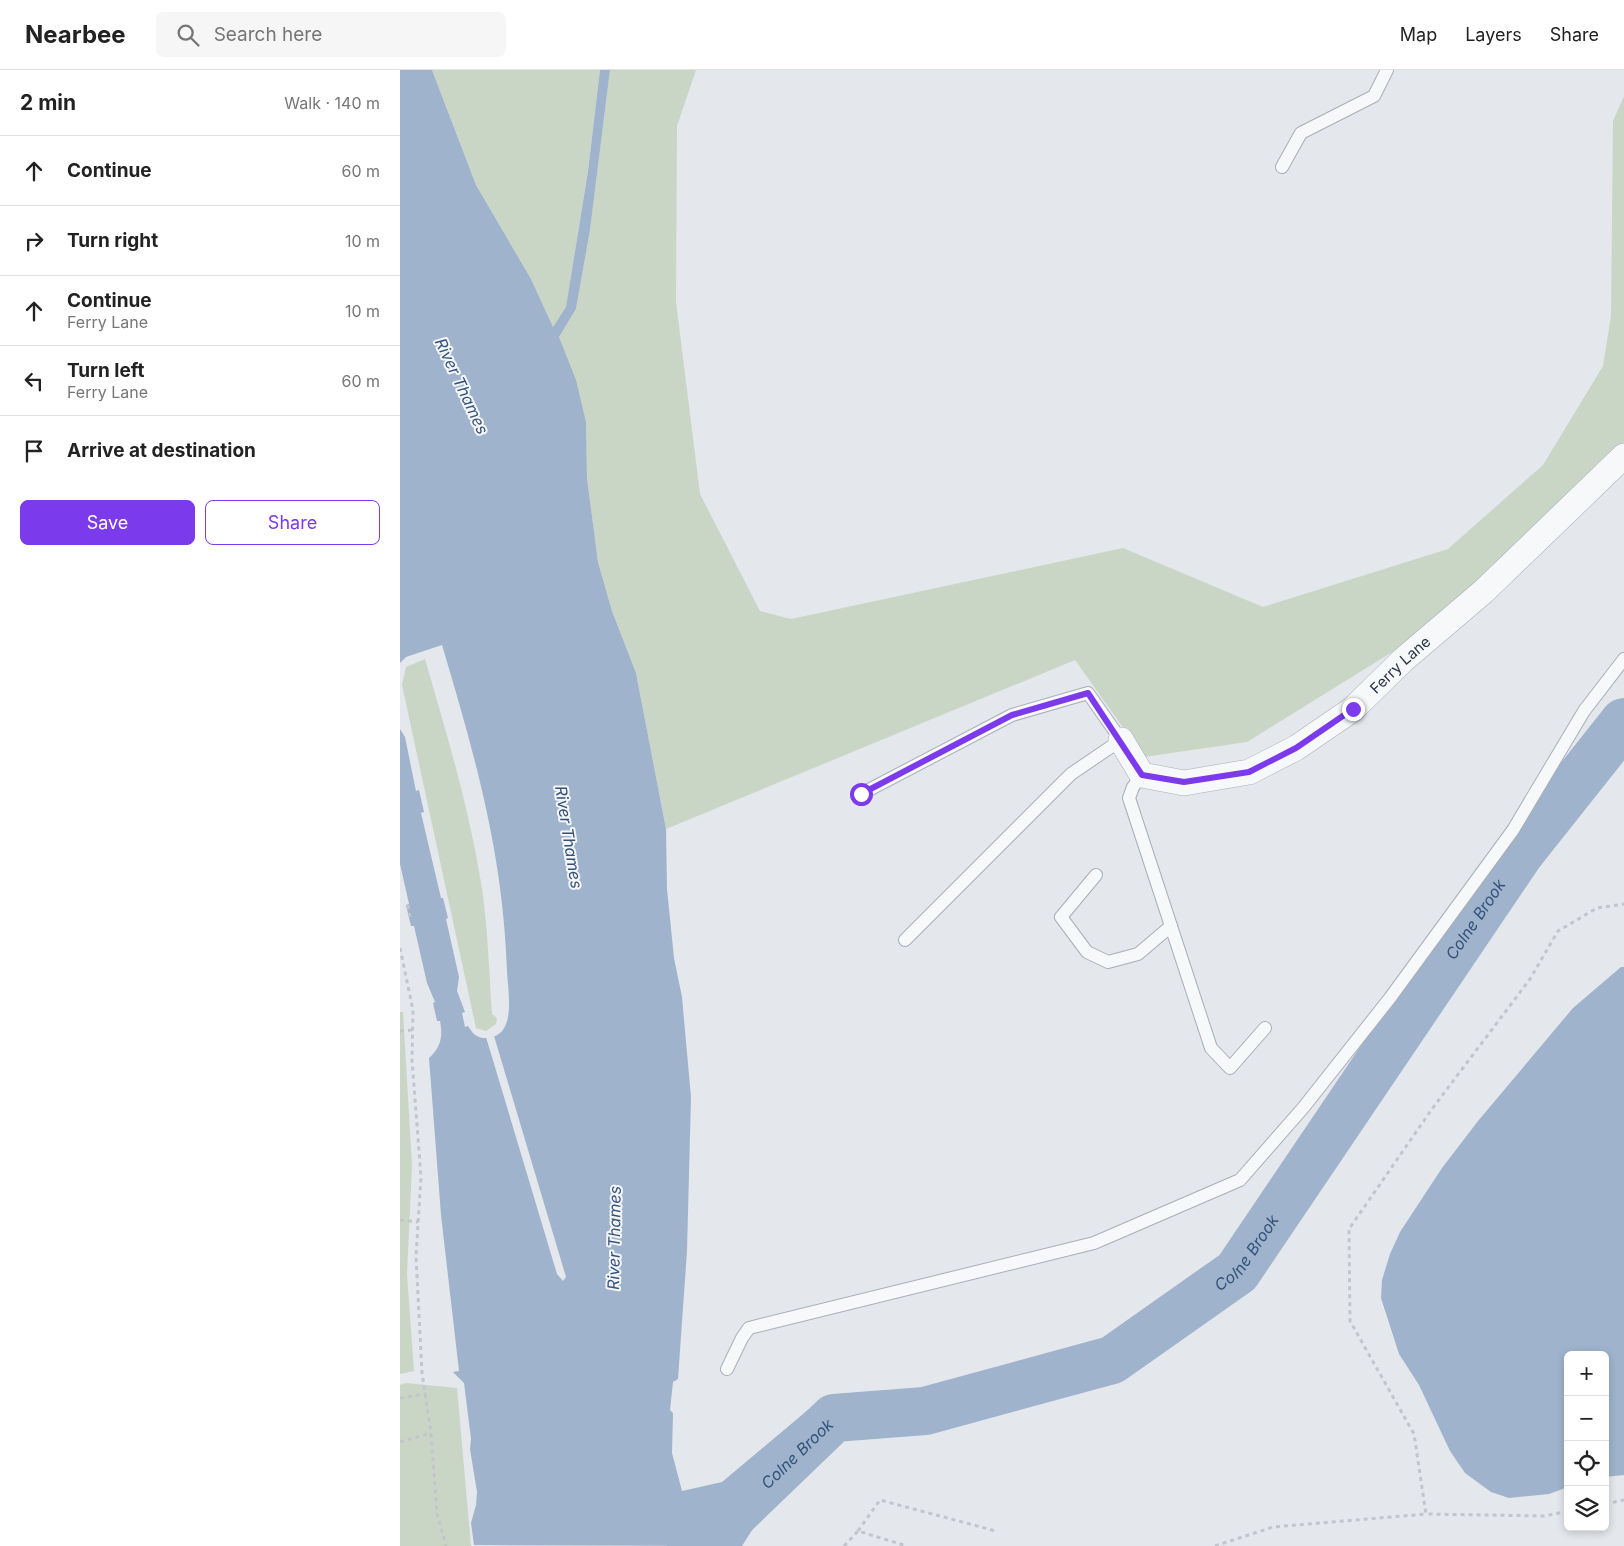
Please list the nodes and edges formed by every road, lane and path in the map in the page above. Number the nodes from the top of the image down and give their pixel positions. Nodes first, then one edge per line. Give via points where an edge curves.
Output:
1 (1387, 70) edge
2 (1282, 166) dead end
3 (1624, 456) edge
4 (1624, 659) edge
5 (1121, 740) junction
6 (1142, 775) junction
7 (861, 794) dead end
8 (1096, 874) dead end
9 (1624, 904) edge
10 (408, 905) dead end
11 (410, 918) dead end
12 (1171, 926) junction
13 (906, 940) dead end
14 (400, 948) edge
15 (1265, 1028) dead end
16 (413, 1030) junction
17 (400, 1031) edge
18 (400, 1220) edge
19 (418, 1222) junction
20 (727, 1369) dead end
21 (426, 1394) junction
22 (400, 1398) edge
23 (431, 1433) junction
24 (400, 1442) edge
25 (1624, 1500) edge
26 (1609, 1503) edge
27 (1564, 1512) edge
28 (1426, 1514) junction
29 (996, 1530) dead end
30 (858, 1531) junction
31 (446, 1546) edge
32 (844, 1546) edge
33 (907, 1546) edge
34 (1215, 1546) edge

1 - 2 lane via 1374,96 1301,133
3 - 6 street, Ferry Lane via 1484,591 1403,660 1353,709 1296,748 1249,772 1184,782
4 - 20 lane via 1584,711 1513,830 1390,998 1303,1108 1240,1180 1094,1244 749,1328
5 - 6 street
5 - 7 lane via 1088,693 1012,715
5 - 13 lane via 1071,774
6 - 12 lane via 1129,798
8 - 12 lane via 1061,917 1087,952 1108,962 1138,954
9 - 28 path via 1597,908 1558,931 1530,979 1432,1109 1349,1229 1350,1322 1414,1434
10 - 11 path
12 - 15 lane via 1210,1048 1230,1068
14 - 16 path via 413,1010
16 - 17 path
16 - 19 path via 412,1060 421,1177
18 - 19 path
19 - 21 path via 416,1256
21 - 22 path
21 - 23 path
23 - 24 path
23 - 31 path via 437,1513
25 - 26 path
27 - 28 path via 1545,1516
28 - 34 path via 1273,1527
29 - 30 path via 880,1500
30 - 32 path
30 - 33 path

